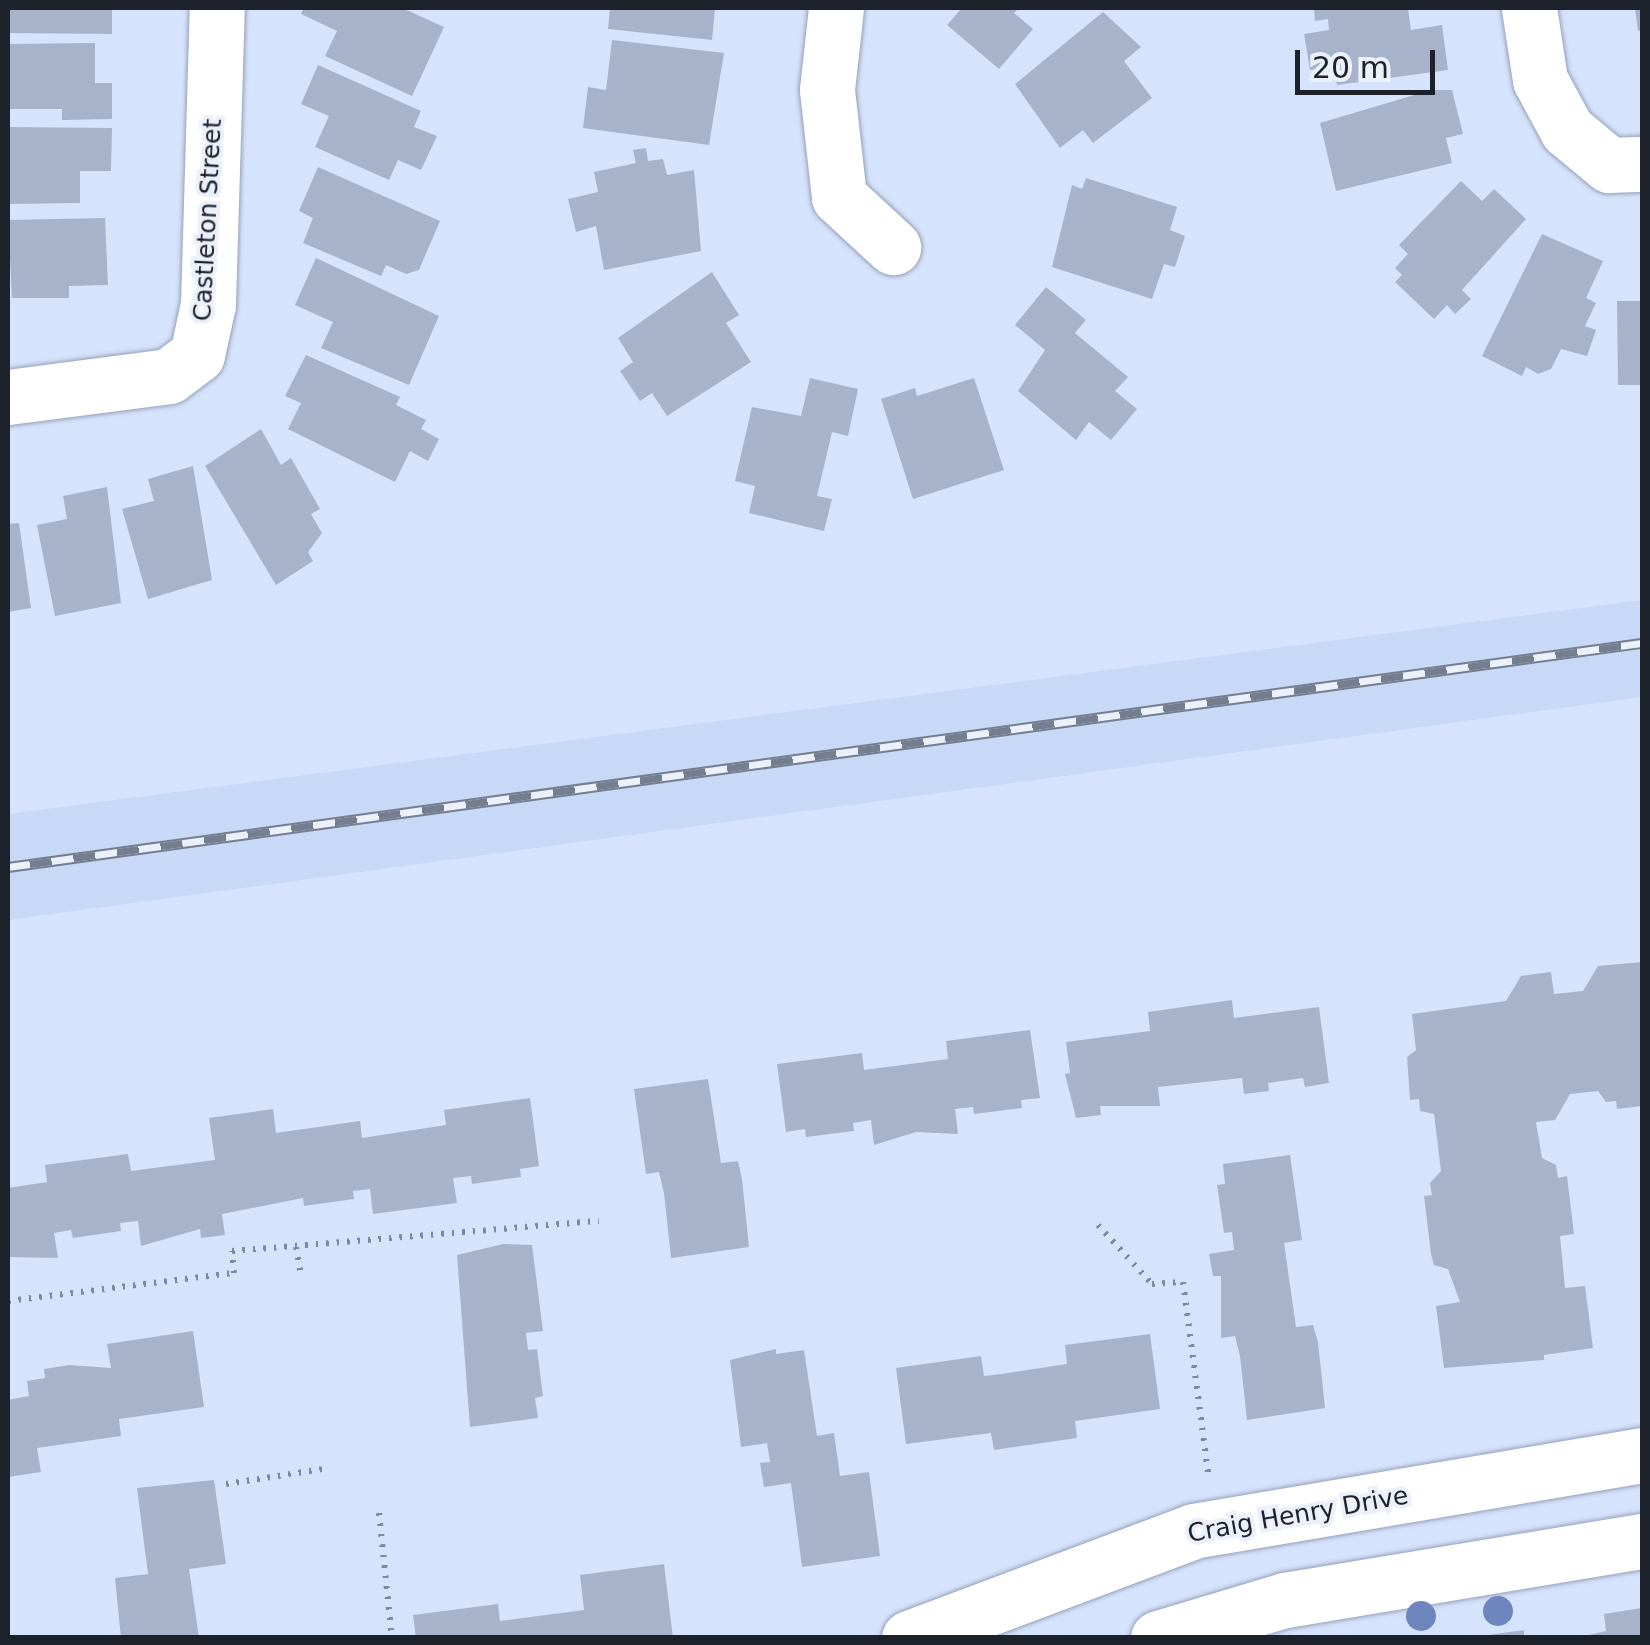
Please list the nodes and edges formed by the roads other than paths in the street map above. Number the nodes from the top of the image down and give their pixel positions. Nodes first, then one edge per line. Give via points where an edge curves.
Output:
1 (217, 8) edge
2 (836, 8) edge
3 (1529, 8) edge
4 (1642, 164) edge
5 (893, 247) dead end
6 (8, 397) edge
7 (1642, 1454) edge
8 (1642, 1541) edge
9 (909, 1638) edge
10 (1158, 1638) edge

1 - 6 street, Castleton Street via 208,304 197,355 169,376
2 - 5 street via 827,90 839,197
3 - 4 street via 1540,80 1568,130 1610,165
7 - 9 street, Craig Henry Drive via 1194,1530
8 - 10 street via 1285,1600

